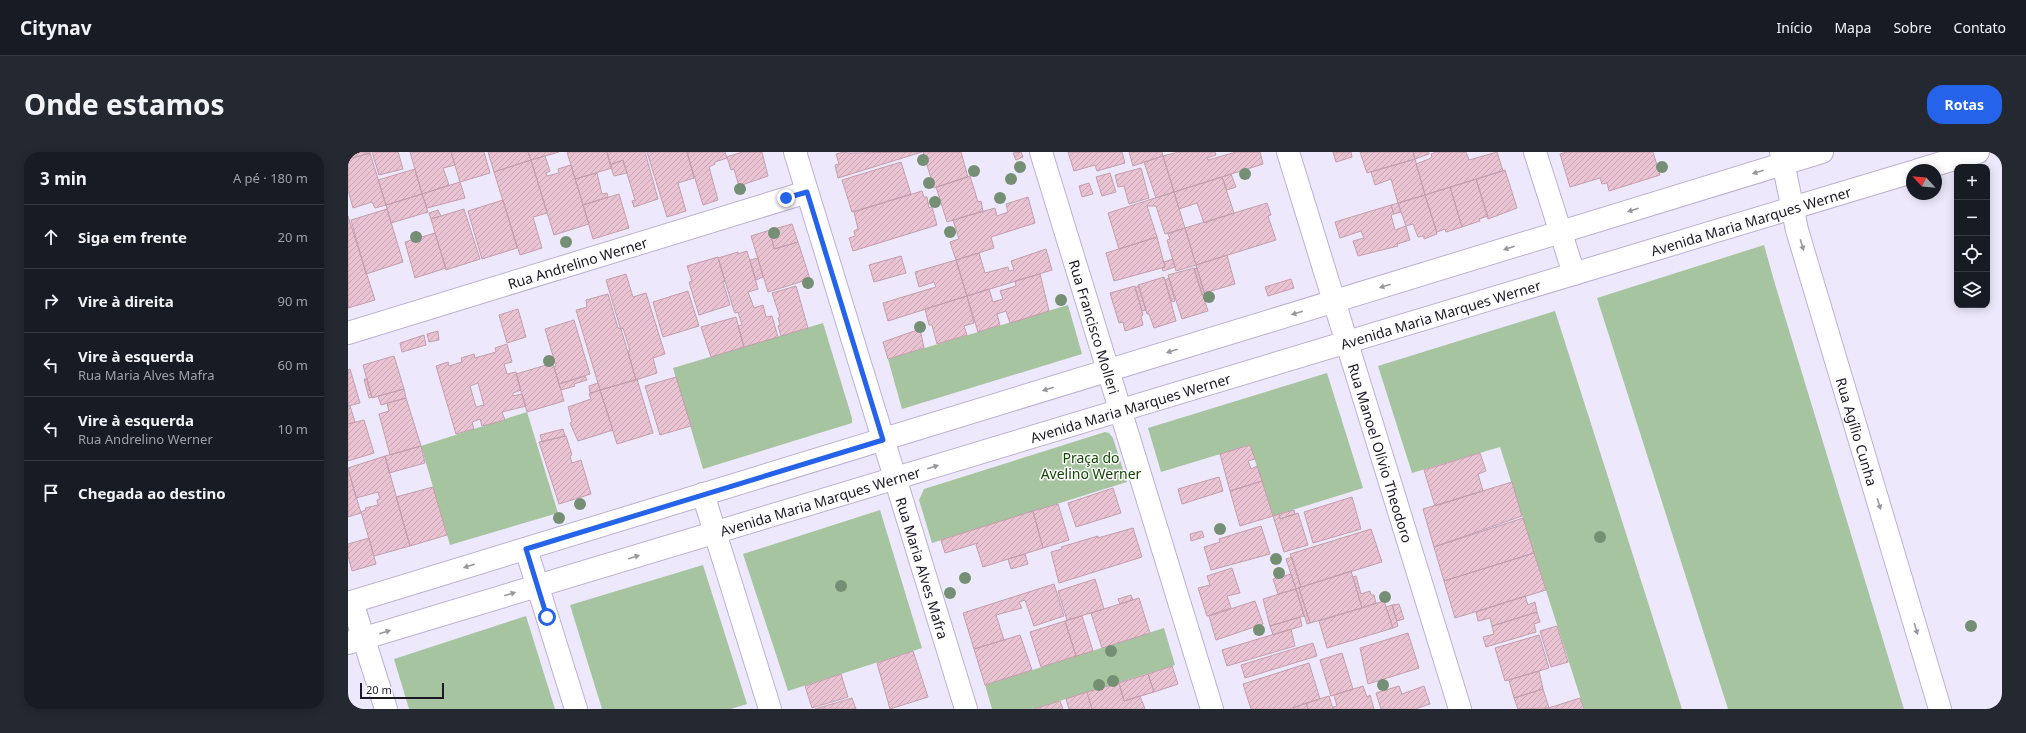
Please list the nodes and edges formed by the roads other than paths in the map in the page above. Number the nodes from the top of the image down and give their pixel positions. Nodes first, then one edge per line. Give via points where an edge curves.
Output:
1 (795, 152) edge
2 (1041, 152) edge
3 (1288, 152) edge
4 (1536, 152) edge
5 (1822, 152) edge
6 (1978, 152) edge
7 (1782, 158) edge
8 (1938, 164) edge
9 (1906, 174) edge
10 (807, 192) junction
11 (1793, 208) junction
12 (1560, 232) junction
13 (1574, 274) junction
14 (1334, 302) junction
15 (348, 333) edge
16 (1347, 342) junction
17 (1108, 371) junction
18 (1121, 410) junction
19 (883, 440) junction
20 (896, 478) junction
21 (703, 494) junction
22 (716, 532) junction
23 (526, 549) junction
24 (538, 585) junction
25 (350, 603) edge
26 (356, 640) edge
27 (386, 709) edge
28 (576, 709) edge
29 (770, 709) edge
30 (966, 709) edge
31 (1212, 709) edge
32 (1460, 709) edge
33 (1940, 709) edge

1 - 10 street, Rua Maria Alves Mafra
2 - 17 street, Rua Francisco Molleri
3 - 14 street, Rua Manoel Olívio Theodoro
4 - 12 street
5 - 7 street
6 - 8 street
7 - 11 street, Rua Agílio Cunha
7 -> 12 street
9 - 11 street, Avenida Maria Marques Werner
10 - 15 street, Rua Andrelino Werner
10 - 19 street, Rua Maria Alves Mafra
11 - 13 street, Avenida Maria Marques Werner
11 -> 33 street, Rua Agílio Cunha via 1799,238
12 - 13 street
12 -> 14 street
13 - 16 street, Avenida Maria Marques Werner
14 - 16 street, Rua Manoel Olívio Theodoro
14 -> 17 street
16 - 18 street, Avenida Maria Marques Werner
16 - 32 street, Rua Manoel Olívio Theodoro
17 - 18 street, Rua Francisco Molleri
17 -> 19 street
20 -> 18 street, Avenida Maria Marques Werner
18 - 31 street, Rua Francisco Molleri
19 - 20 street, Rua Maria Alves Mafra
19 - 21 street
20 - 22 street, Avenida Maria Marques Werner
20 - 30 street, Rua Maria Alves Mafra
21 - 22 street
21 - 23 street
24 -> 22 street, Avenida Maria Marques Werner
22 - 29 street
23 - 24 street
23 -> 25 street
26 -> 24 street, Avenida Maria Marques Werner
24 - 28 street
25 - 26 street
26 - 27 street

